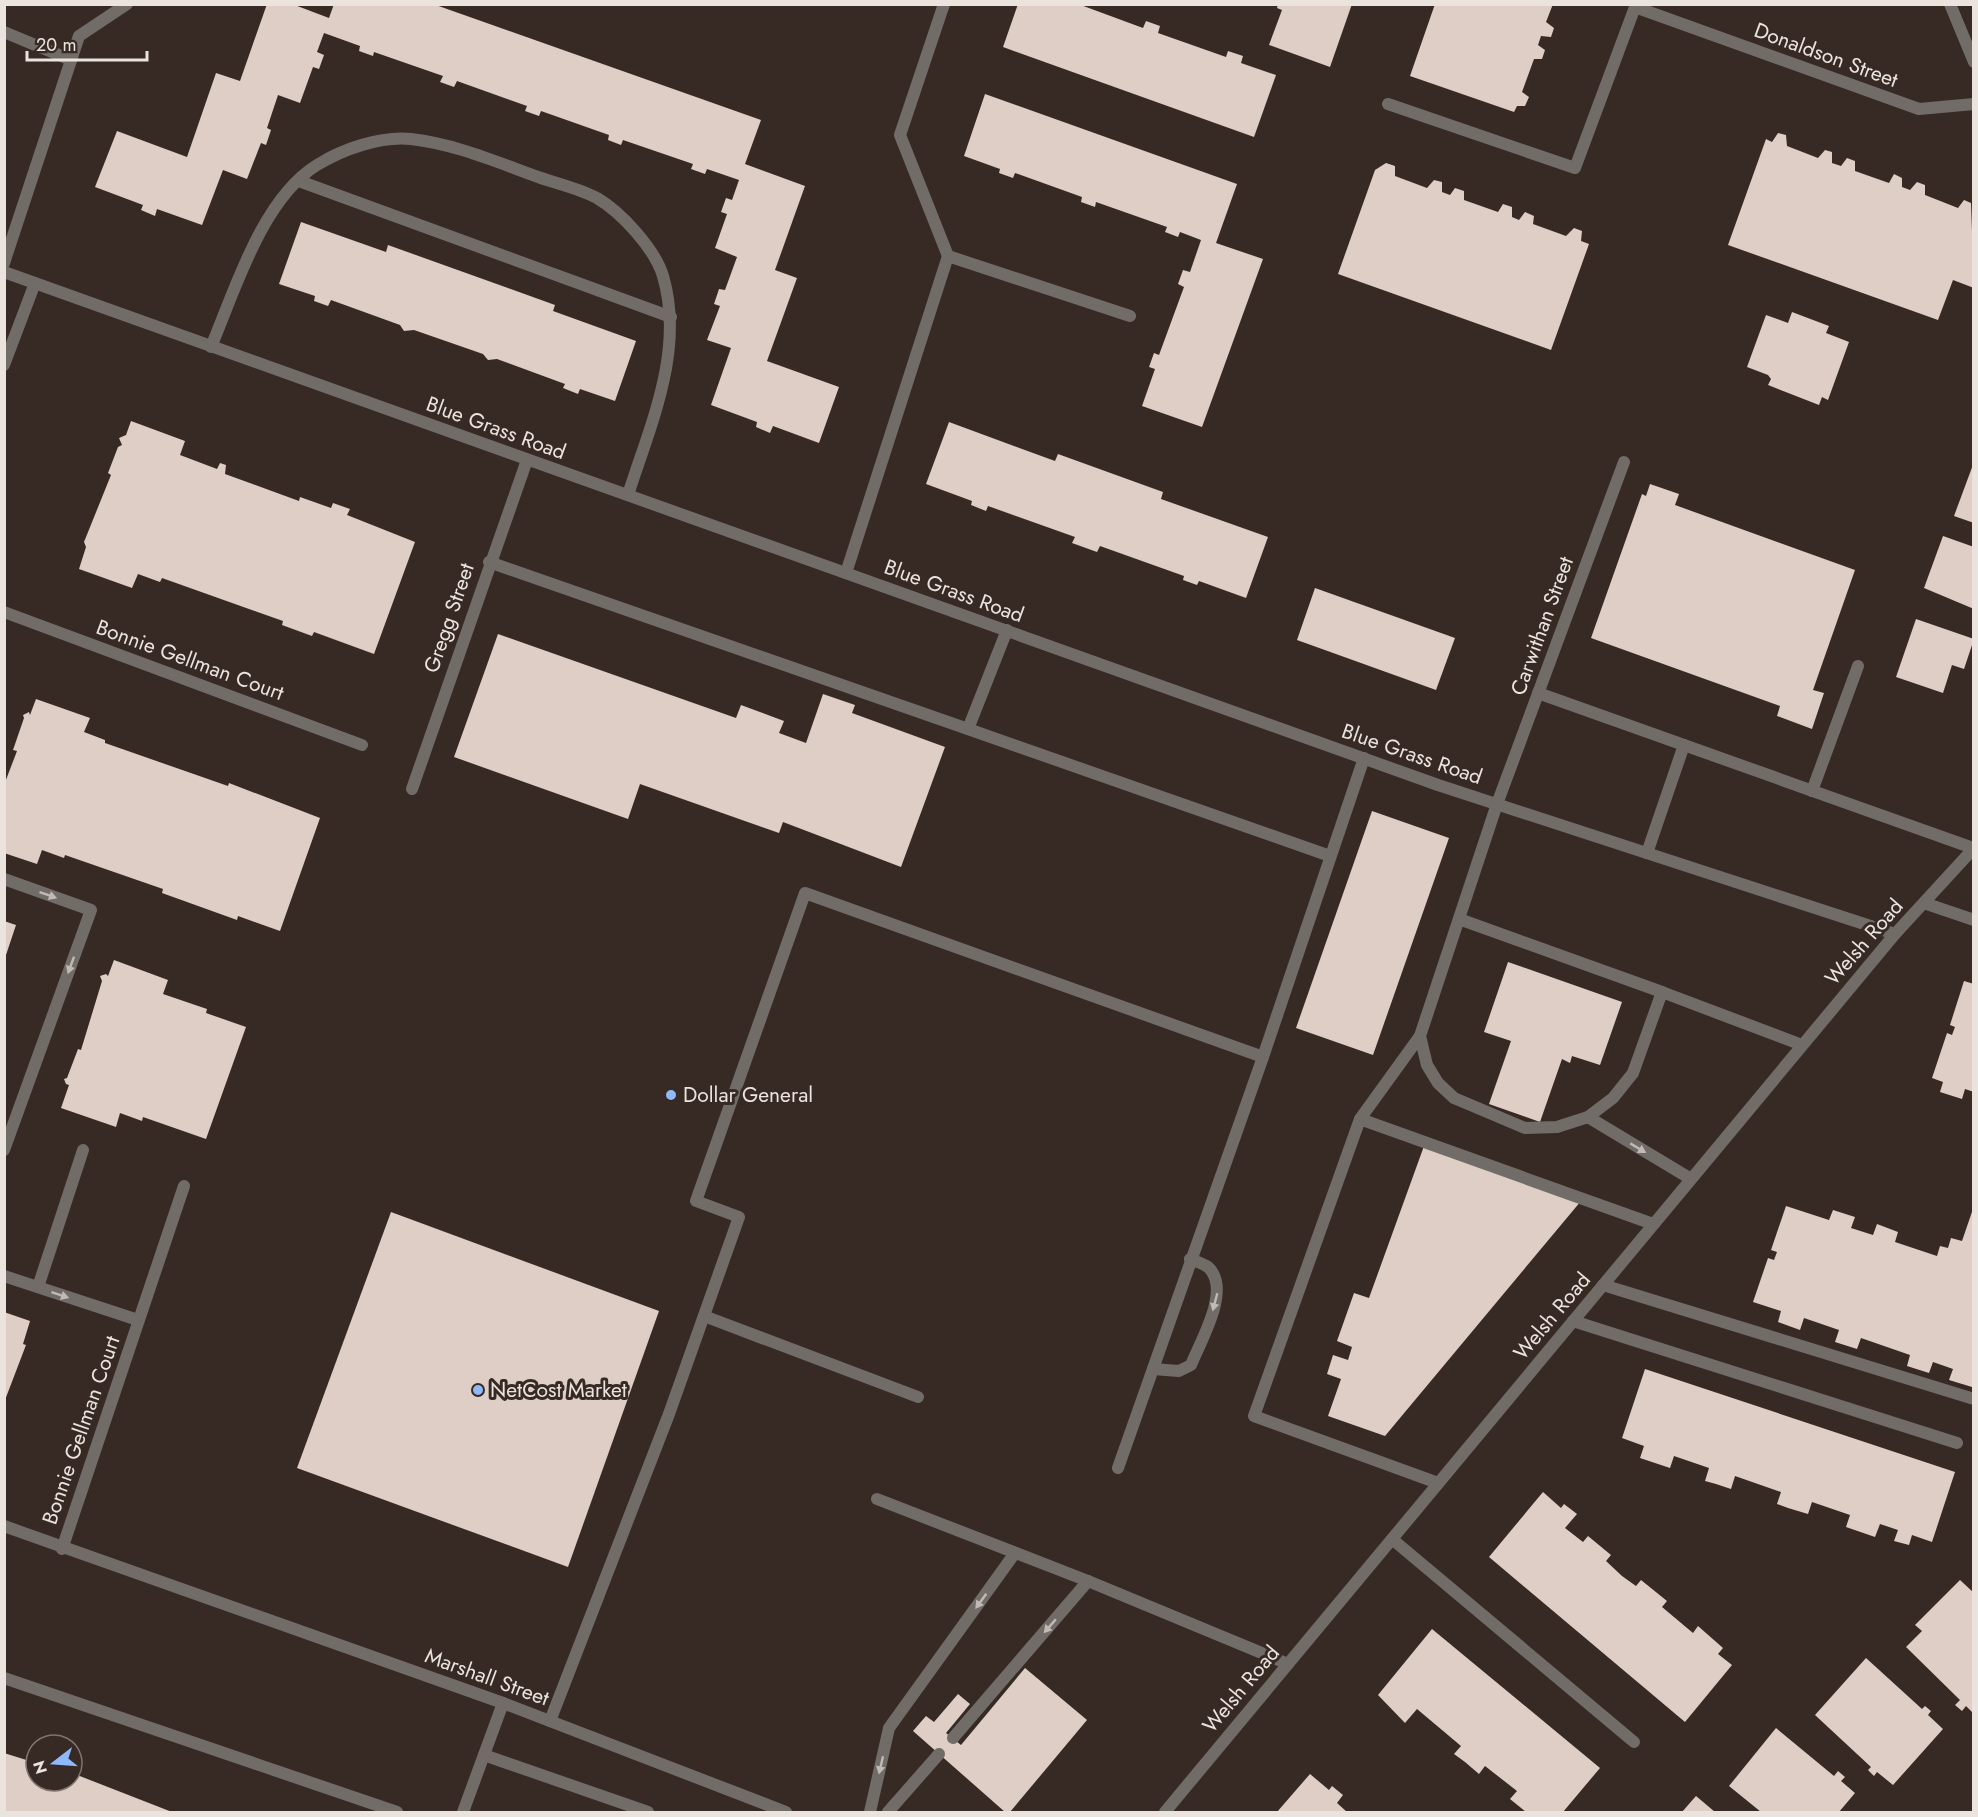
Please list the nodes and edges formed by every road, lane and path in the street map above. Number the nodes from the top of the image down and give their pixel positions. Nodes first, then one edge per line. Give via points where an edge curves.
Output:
1 (127, 4) edge
2 (944, 4) edge
3 (1950, 4) edge
4 (4, 32) edge
5 (71, 60) junction
6 (1974, 62) edge
7 (1388, 104) dead end
8 (1974, 104) edge
9 (299, 181) junction
10 (948, 256) junction
11 (4, 263) edge
12 (4, 272) edge
13 (35, 283) junction
14 (1130, 316) dead end
15 (671, 317) junction
16 (211, 347) junction
17 (4, 365) edge
18 (527, 460) junction
19 (1624, 462) dead end
20 (628, 495) junction
21 (489, 562) junction
22 (846, 573) junction
23 (4, 612) edge
24 (1007, 630) junction
25 (1858, 666) dead end
26 (1538, 693) junction
27 (968, 729) junction
28 (362, 745) dead end
29 (1684, 745) junction
30 (1364, 758) junction
31 (412, 789) dead end
32 (1812, 791) junction
33 (1497, 804) junction
34 (1973, 848) edge
35 (1647, 853) junction
36 (1330, 856) junction
37 (4, 879) edge
38 (1924, 903) junction
39 (1459, 919) junction
40 (1974, 920) edge
41 (1895, 934) junction
42 (1662, 992) junction
43 (1420, 1036) junction
44 (1802, 1046) junction
45 (1263, 1057) junction
46 (1588, 1117) junction
47 (1360, 1119) junction
48 (4, 1150) edge
49 (83, 1150) dead end
50 (1690, 1179) junction
51 (184, 1186) dead end
52 (1653, 1224) junction
53 (1190, 1259) junction
54 (4, 1276) edge
55 (1603, 1285) junction
56 (38, 1287) junction
57 (704, 1316) junction
58 (138, 1320) junction
59 (1573, 1321) junction
60 (1153, 1369) junction
61 (918, 1397) dead end
62 (1974, 1399) edge
63 (1957, 1443) dead end
64 (1118, 1468) dead end
65 (1438, 1483) junction
66 (877, 1499) dead end
67 (4, 1526) edge
68 (1392, 1539) junction
69 (62, 1549) junction
70 (1015, 1553) junction
71 (1088, 1581) junction
72 (1288, 1664) junction
73 (4, 1678) edge
74 (503, 1703) junction
75 (550, 1721) junction
76 (953, 1738) dead end
77 (1634, 1742) dead end
78 (939, 1754) dead end
79 (484, 1755) junction
80 (619, 1808) edge
81 (397, 1812) edge
82 (463, 1812) edge
83 (648, 1812) edge
84 (786, 1812) edge
85 (870, 1812) edge
86 (888, 1812) edge
87 (1165, 1812) edge

1 - 5 street via 80,36
2 - 10 street via 900,135
3 - 6 street
4 - 5 street
5 - 11 street
7 - 8 street, Donaldson Street via 1575,168 1635,7 1919,109
9 - 15 street
9 - 15 street via 315,166 361,145 410,139 459,149 549,180 597,198 636,231 663,274
9 - 16 street via 279,200
10 - 14 street
10 - 22 street
12 - 13 street, Blue Grass Road
13 - 16 street, Blue Grass Road
13 - 17 street
15 - 20 street via 667,375
16 - 18 street, Blue Grass Road
18 - 20 street, Blue Grass Road
18 - 21 street, Gregg Street
19 - 26 street, Carwithan Street
20 - 22 street, Blue Grass Road
21 - 27 street
21 - 31 street, Gregg Street
22 - 24 street, Blue Grass Road
23 - 28 street, Bonnie Gellman Court
24 - 27 street
24 - 30 street, Blue Grass Road
25 - 32 street
26 - 29 street
26 - 33 street, Carwithan Street
27 - 36 street
29 - 32 street
29 - 35 street
30 - 33 street, Blue Grass Road
30 - 36 street
32 - 34 street
33 - 35 street, Blue Grass Road
33 - 39 street, Carwithan Street
34 - 38 street, Welsh Road
35 - 41 street, Blue Grass Road
36 - 45 street
37 -> 48 street via 91,910
38 - 40 street
38 - 41 street, Welsh Road
39 - 42 street
39 - 43 street, Carwithan Street
41 - 44 street, Welsh Road
42 - 44 street
42 - 46 street via 1633,1072 1613,1098
43 - 46 street via 1427,1065 1438,1083 1464,1102 1525,1128 1557,1127
43 - 47 street
44 - 50 street, Welsh Road
45 - 53 street
45 - 57 street via 805,893 696,1201 738,1217
46 -> 50 street
47 - 52 street
47 - 65 street via 1254,1416
49 - 56 street
50 - 52 street, Welsh Road
51 - 58 street
52 - 55 street, Welsh Road
53 - 60 street
53 -> 60 street via 1209,1268 1219,1284 1217,1300 1191,1365 1179,1371
54 - 56 street, Bonnie Gellman Court
55 - 59 street, Welsh Road
55 - 62 street
56 -> 58 street, Bonnie Gellman Court
57 - 61 street
57 - 75 street
58 - 69 street, Bonnie Gellman Court
59 - 63 street
59 - 65 street, Welsh Road
60 - 64 street
65 - 68 street, Welsh Road
66 - 70 street
67 - 69 street
68 - 72 street, Welsh Road
68 - 77 street
69 - 74 street, Marshall Street via 172,1583
70 - 71 street
70 -> 85 street via 889,1728
71 - 72 street
71 -> 76 street
72 - 87 street, Welsh Road
73 - 81 street
74 - 75 street, Marshall Street
74 - 79 street
75 - 84 street, Marshall Street
78 - 86 street
79 - 80 street
79 - 82 street
80 - 83 street

